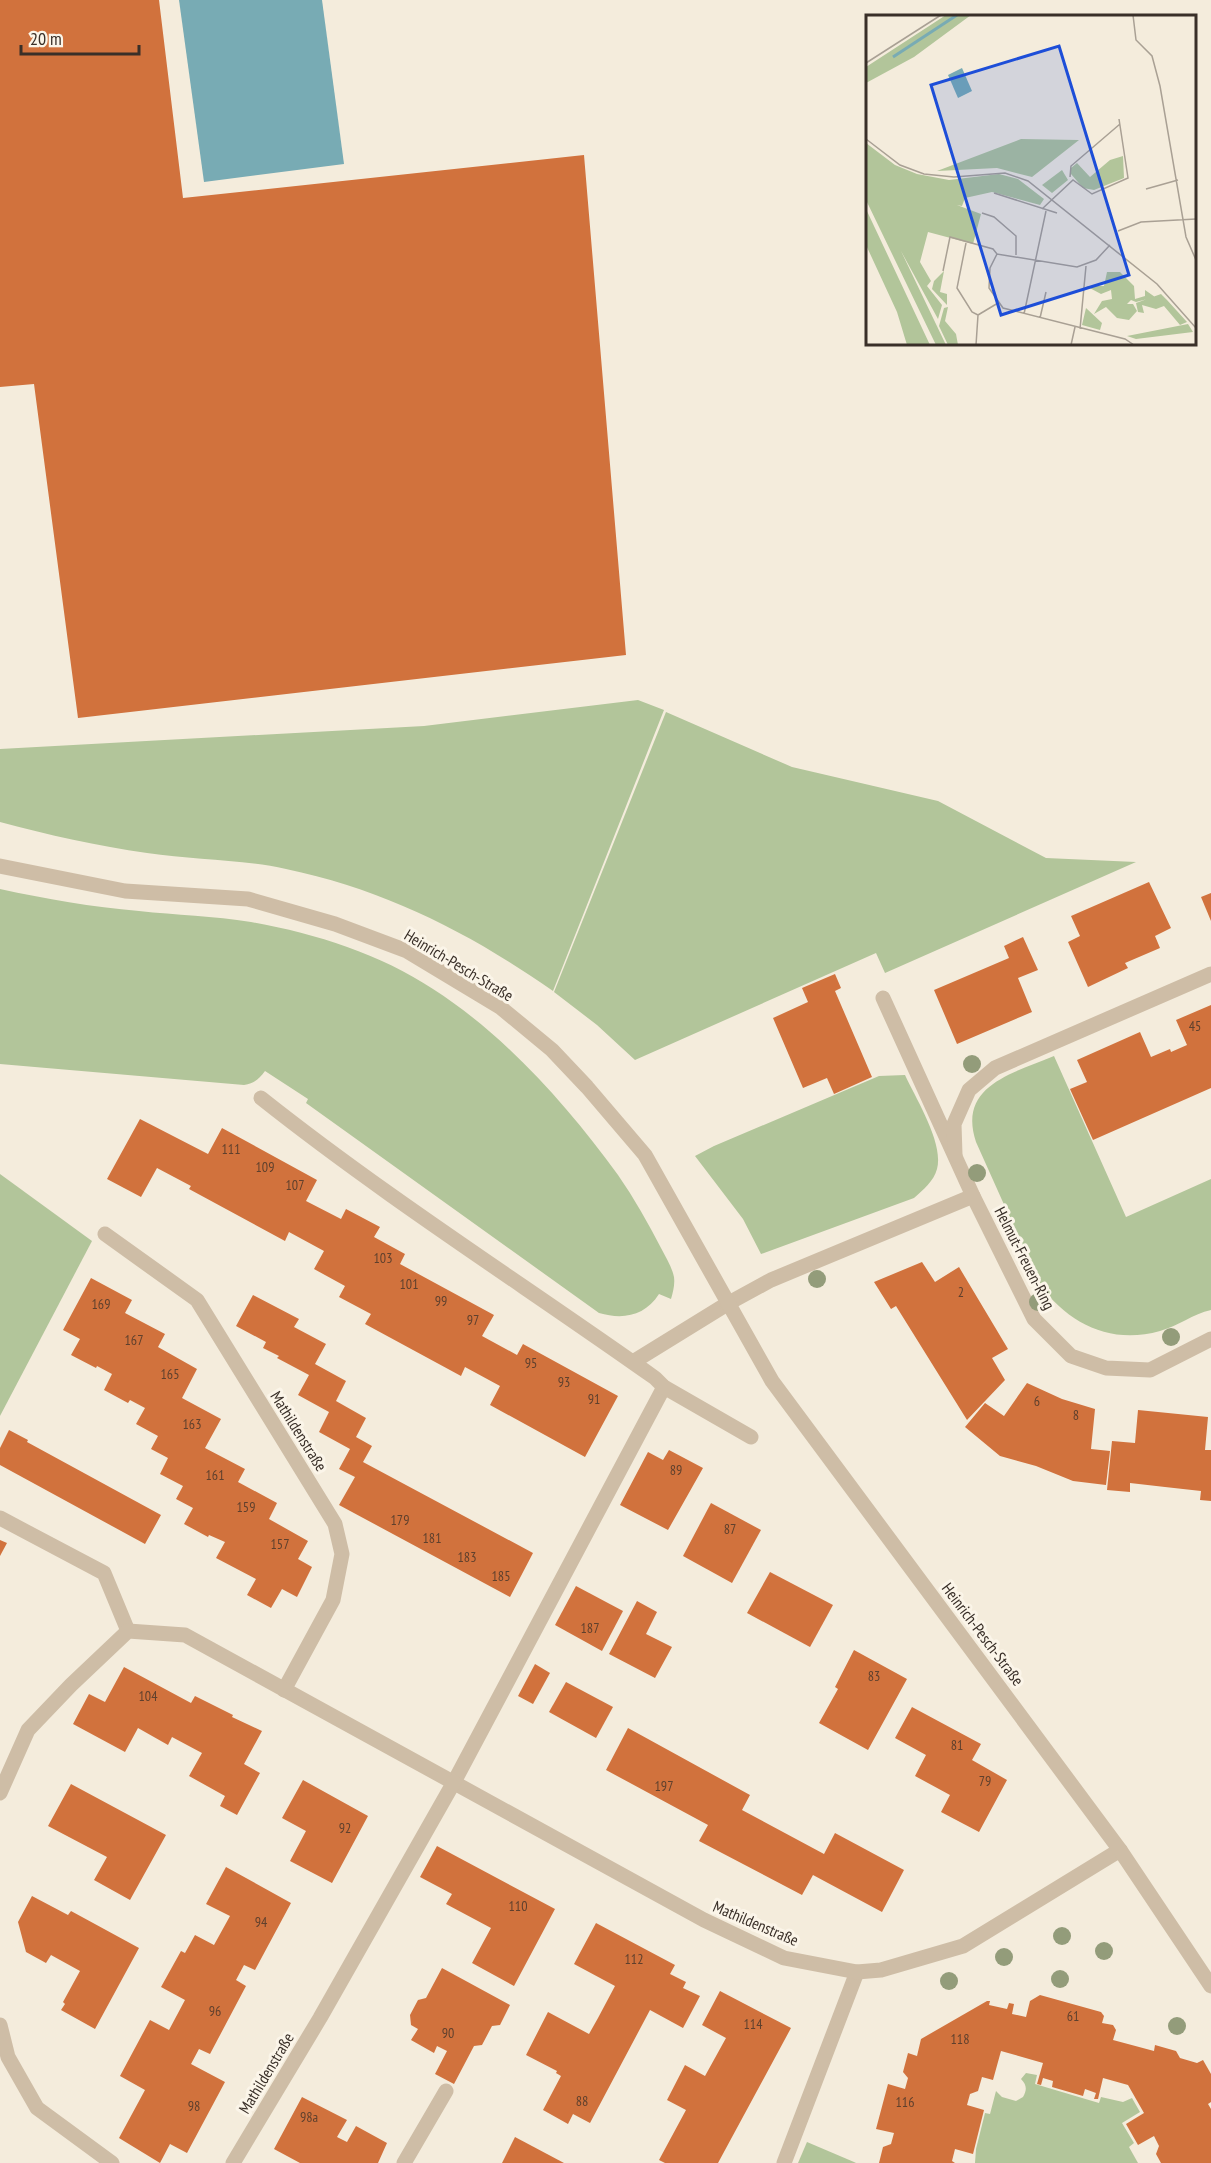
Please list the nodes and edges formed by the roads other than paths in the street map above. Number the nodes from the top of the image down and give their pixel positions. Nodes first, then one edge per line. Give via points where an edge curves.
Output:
1 (0, 866) edge
2 (1211, 974) edge
3 (884, 998) dead end
4 (261, 1098) dead end
5 (955, 1155) junction
6 (973, 1196) junction
7 (105, 1234) dead end
8 (727, 1304) junction
9 (1211, 1339) edge
10 (633, 1362) junction
11 (664, 1387) junction
12 (751, 1437) dead end
13 (0, 1518) edge
14 (128, 1631) junction
15 (284, 1690) junction
16 (454, 1782) junction
17 (0, 1793) edge
18 (1120, 1850) junction
19 (857, 1972) junction
20 (1211, 1986) edge
21 (0, 2025) edge
22 (4, 2058) edge
23 (446, 2091) dead end
24 (112, 2163) edge
25 (233, 2163) edge
26 (404, 2163) edge
27 (784, 2163) edge

1 - 8 street, Heinrich-Pesch-Straße via 125,891 248,899 335,924 407,951 500,1007 552,1050 645,1155
2 - 5 street, Helmut-Freuen-Ring via 995,1068 969,1090 954,1124
3 - 5 street, Helmut-Freuen-Ring
4 - 10 street via 491,1265
5 - 6 street, Helmut-Freuen-Ring
6 - 8 street, Helmut-Freuen-Ring via 771,1280
6 - 9 street, Helmut-Freuen-Ring via 1034,1318 1071,1356 1106,1368 1150,1370
7 - 15 street, Mathildenstraße via 197,1300 335,1524 342,1554 333,1600
8 - 10 street
8 - 18 street, Heinrich-Pesch-Straße via 772,1381
10 - 11 street
11 - 12 street
11 - 16 street, Mathildenstraße
13 - 14 street via 104,1573
14 - 15 street, Mathildenstraße via 185,1635
14 - 17 street via 28,1730
15 - 16 street, Mathildenstraße
16 - 19 street, Mathildenstraße via 704,1920 783,1958
16 - 25 street, Mathildenstraße
18 - 19 street, Mathildenstraße via 963,1946 881,1970
18 - 20 street, Heinrich-Pesch-Straße
19 - 27 street
21 - 22 street
22 - 24 street via 37,2108
23 - 26 street

